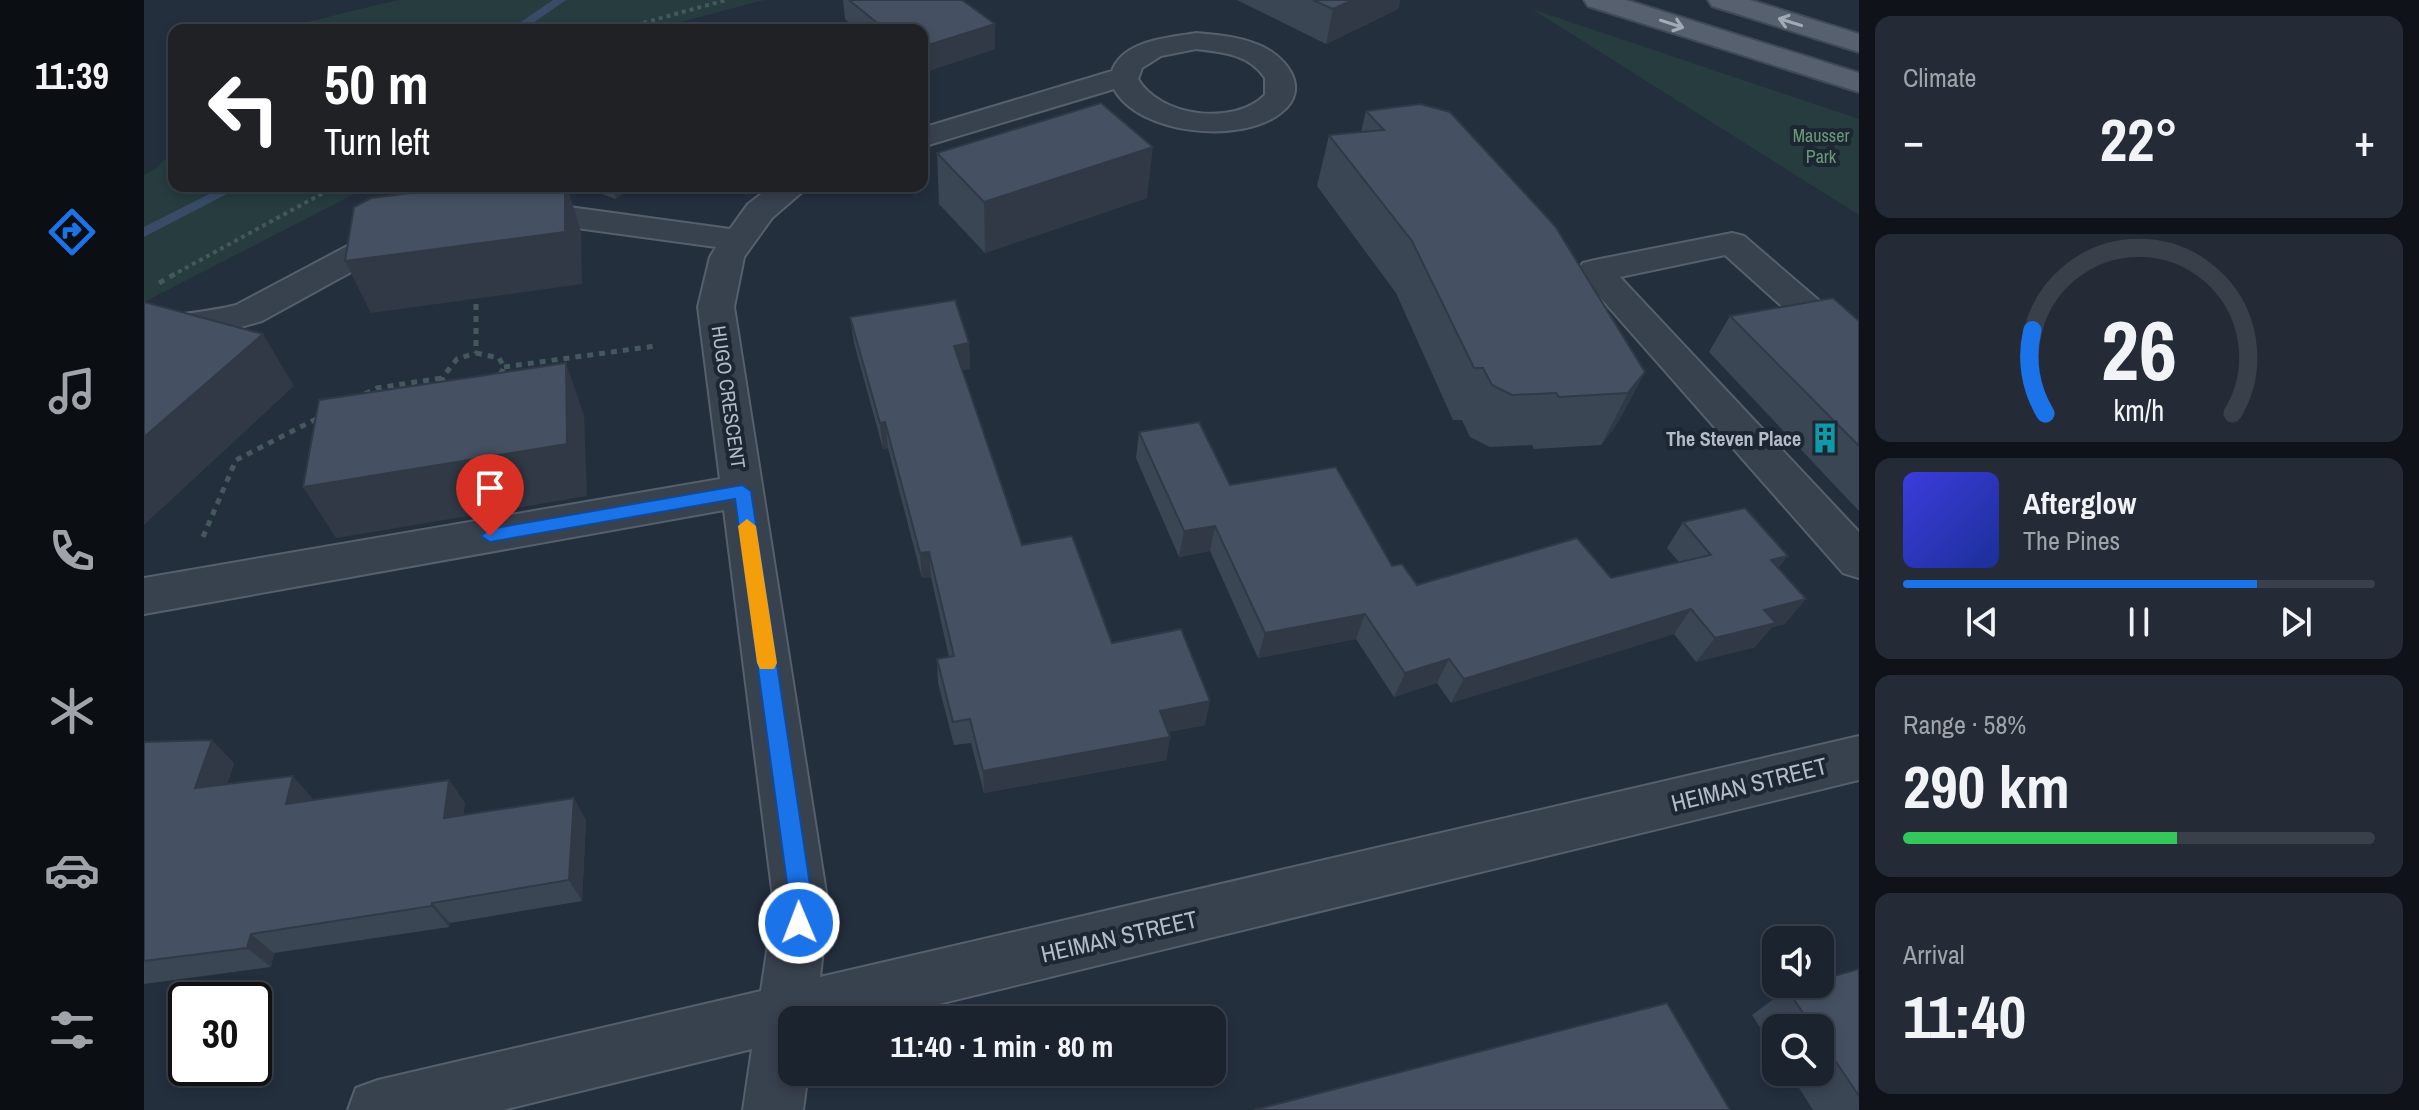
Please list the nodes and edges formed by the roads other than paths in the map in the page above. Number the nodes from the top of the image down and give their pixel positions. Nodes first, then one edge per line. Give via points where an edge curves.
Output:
1 (1598, 0) edge
2 (1722, 0) edge
3 (1859, 43) edge
4 (1123, 77) junction
5 (1859, 83) edge
6 (928, 136) edge
7 (785, 192) edge
8 (484, 208) edge
9 (435, 216) edge
10 (738, 240) junction
11 (144, 334) edge
12 (1859, 355) edge
13 (742, 491) junction
14 (1859, 561) edge
15 (163, 593) edge
16 (1859, 758) edge
17 (787, 1006) edge
18 (824, 1006) edge
19 (778, 1017) edge
20 (778, 1073) edge
21 (378, 1110) edge
22 (773, 1110) edge

1 -> 5 main road
3 -> 2 main road
4 - 4 street via 1132,58 1162,44 1223,43 1267,61 1282,78 1283,92 1258,115 1206,123 1157,113 1136,102
4 - 6 street
7 - 10 street, HUGO CRESCENT via 760,211
8 - 10 street
9 - 11 street via 249,313
10 - 13 street, HUGO CRESCENT via 727,257 716,307
12 - 14 street via 1732,243 1595,271
13 - 15 street
13 - 17 street, HUGO CRESCENT via 801,905
16 - 18 street, HEIMAN STREET
19 - 21 street, HEIMAN STREET
20 - 22 street, HUGO CRESCENT

